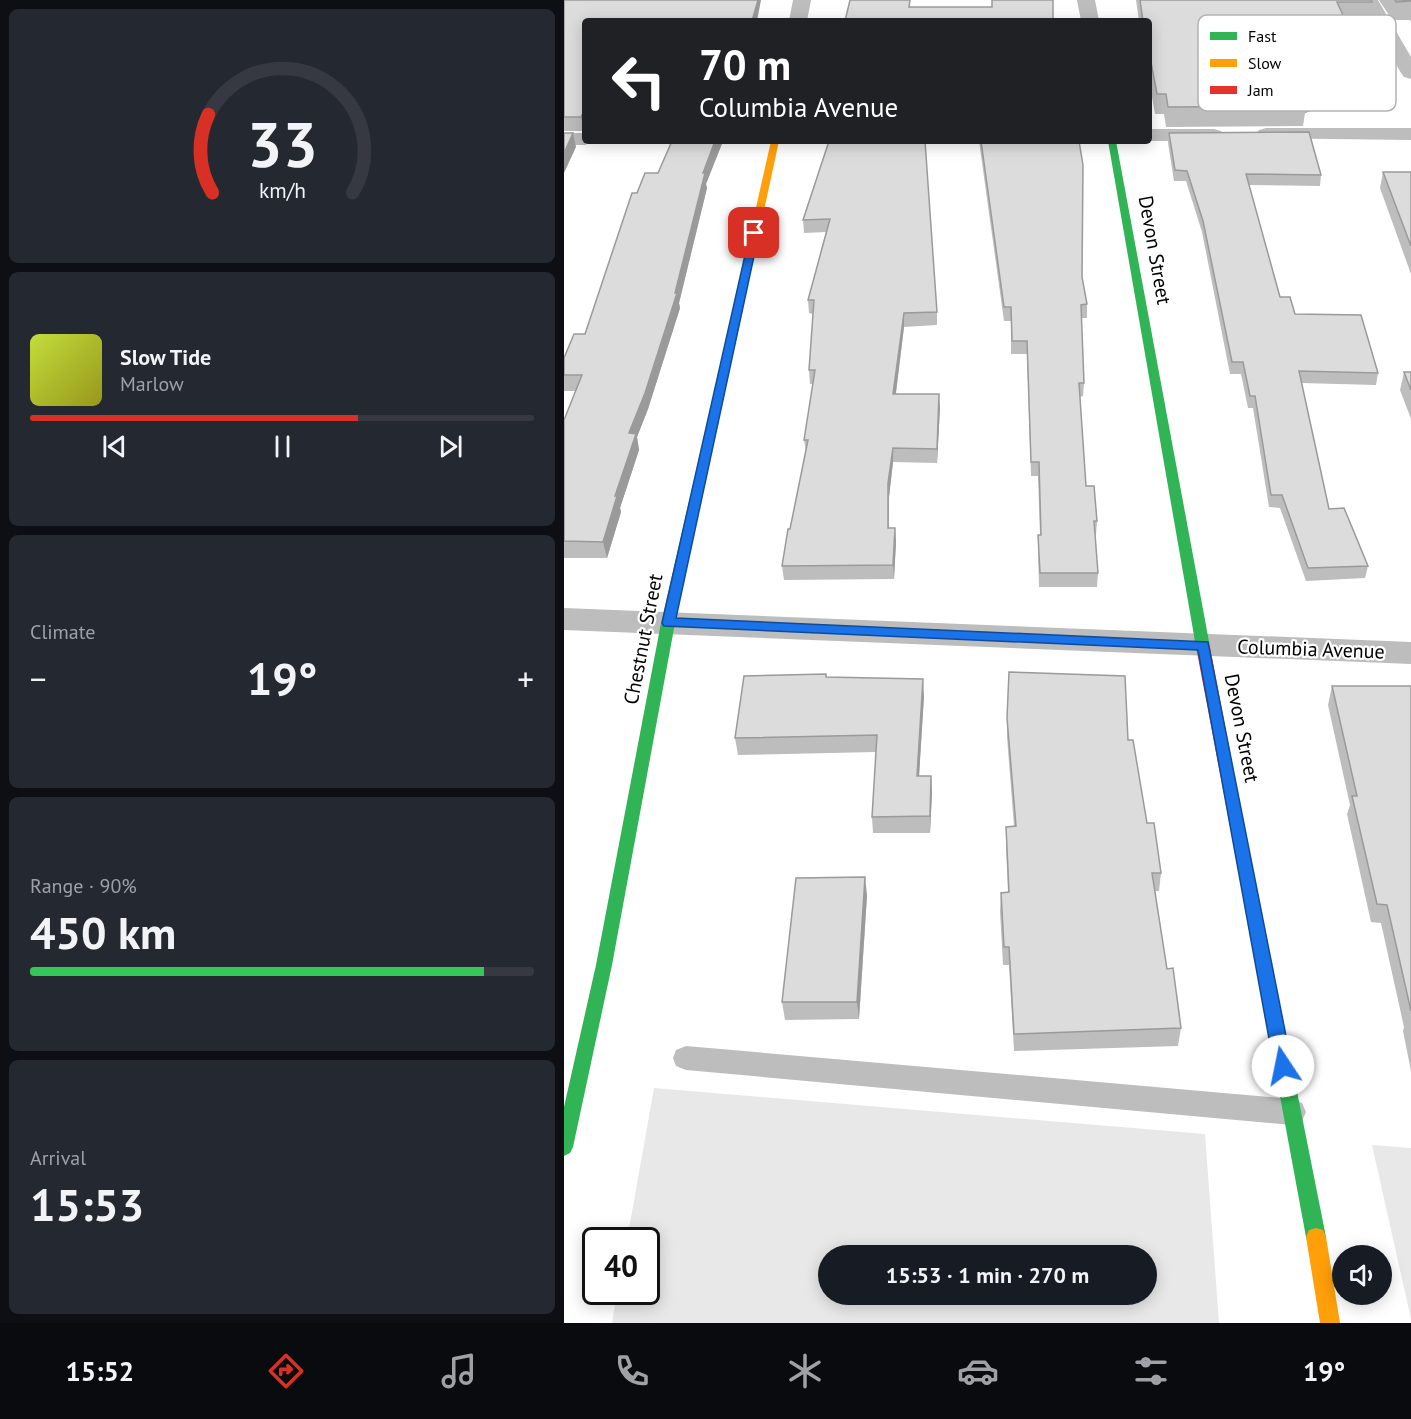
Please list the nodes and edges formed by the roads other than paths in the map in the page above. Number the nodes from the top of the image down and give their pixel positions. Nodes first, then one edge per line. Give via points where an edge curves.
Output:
1 (802, 0) edge
2 (1086, 0) edge
3 (1369, 0) edge
4 (1378, 15) edge
5 (799, 18) edge
6 (1089, 18) edge
7 (1396, 47) edge
8 (1411, 73) edge
9 (1411, 134) edge
10 (1152, 135) edge
11 (564, 139) edge
12 (582, 139) edge
13 (774, 144) edge
14 (1113, 144) edge
15 (564, 618) edge
16 (668, 623) junction
17 (1203, 646) junction
18 (1411, 653) edge
19 (686, 1058) dead end
20 (1292, 1112) junction
21 (564, 1148) edge
22 (1329, 1323) edge

1 - 5 street
2 - 6 street
3 - 4 street
7 - 8 street
9 - 10 street
11 - 12 street
13 - 16 street, Chestnut Street
14 - 17 street, Devon Street
15 - 16 street, Columbia Avenue
16 - 17 street, Columbia Avenue
16 - 21 street, Chestnut Street via 604,965
17 - 18 street, Columbia Avenue
17 - 20 street, Devon Street
19 - 20 lane
20 - 22 street, Devon Street

